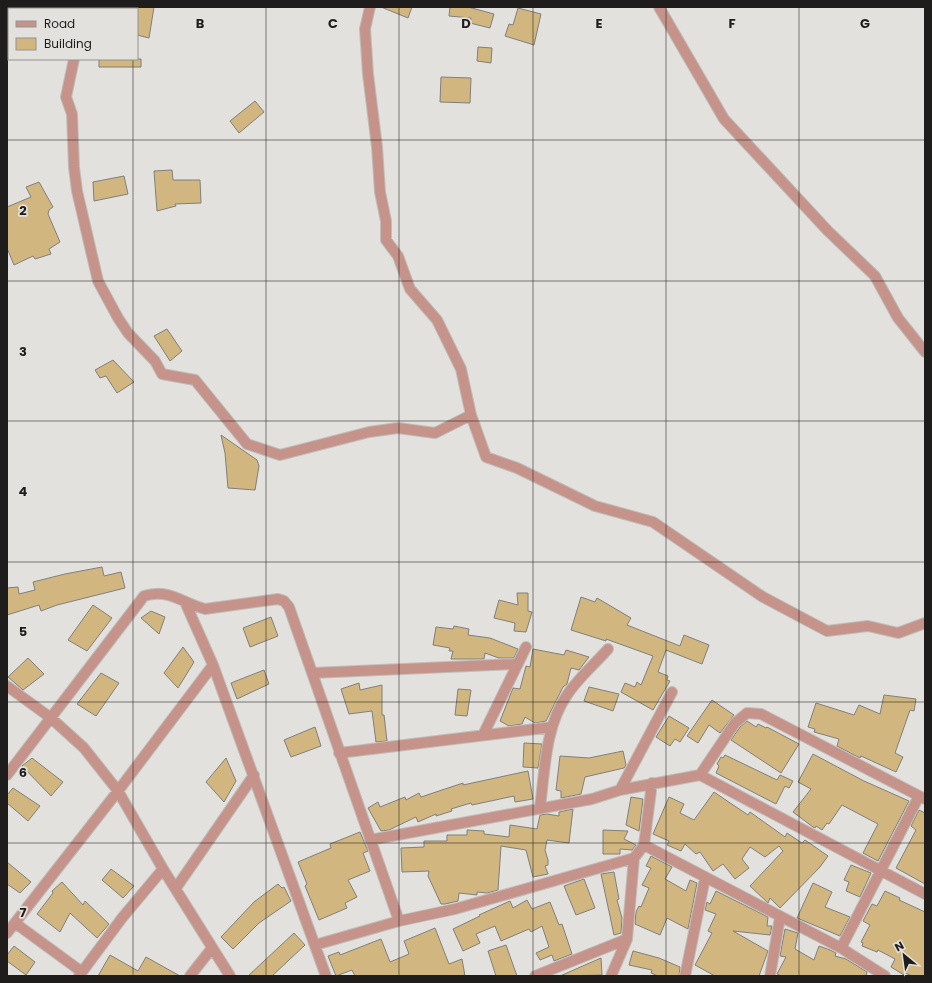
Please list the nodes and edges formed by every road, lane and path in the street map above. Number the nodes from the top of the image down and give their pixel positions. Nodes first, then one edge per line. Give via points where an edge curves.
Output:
1 (370, 7) edge
2 (659, 7) edge
3 (74, 60) edge
4 (925, 352) edge
5 (471, 415) junction
6 (185, 602) junction
7 (925, 623) edge
8 (526, 647) dead end
9 (608, 649) dead end
10 (518, 664) junction
11 (213, 665) junction
12 (312, 673) junction
13 (7, 686) edge
14 (672, 692) dead end
15 (51, 718) junction
16 (552, 727) junction
17 (483, 735) junction
18 (339, 753) junction
19 (7, 775) edge
20 (254, 775) junction
21 (700, 775) junction
22 (652, 783) junction
23 (620, 790) junction
24 (118, 791) junction
25 (922, 798) edge
26 (540, 807) junction
27 (370, 840) junction
28 (644, 845) junction
29 (634, 858) junction
30 (163, 869) junction
31 (879, 872) junction
32 (706, 878) junction
33 (176, 888) junction
34 (925, 894) edge
35 (780, 917) junction
36 (399, 921) junction
37 (15, 923) junction
38 (7, 933) edge
39 (627, 939) junction
40 (315, 945) junction
41 (212, 948) junction
42 (841, 948) junction
43 (872, 973) edge
44 (80, 974) edge
45 (190, 976) edge
46 (230, 976) edge
47 (326, 976) edge
48 (534, 976) edge
49 (612, 976) edge
50 (685, 976) edge
51 (770, 976) edge
52 (885, 976) edge

1 - 5 street via 365,29 368,74 380,192 386,221 386,240 398,256 410,289 437,320 461,369
2 - 4 street via 724,119 828,231 876,276 898,318
3 - 5 street via 66,97 72,114 76,190 98,281 128,333 156,361 162,374 195,380 247,444 280,455 369,432 398,428 435,433
5 - 7 street via 486,457 517,468 596,506 653,522 763,596 827,631 868,626 898,633
6 - 11 street
6 - 12 street via 205,609 278,599 284,601 289,607
6 - 15 street via 165,593 144,596
8 - 10 street
9 - 16 street via 567,694
10 - 12 street
10 - 17 street
11 - 20 street
11 - 24 street
12 - 18 street
13 - 15 street
14 - 23 street
15 - 19 street
15 - 24 street via 84,748
16 - 17 street
16 - 26 street
17 - 18 street
18 - 27 street
20 - 33 street
20 - 40 street
21 - 22 street
21 - 25 street via 735,723 747,713 761,714
21 - 31 street
22 - 23 street
22 - 28 street
23 - 26 street via 592,799
24 - 30 street
24 - 37 street
25 - 31 street
26 - 27 street
27 - 36 street
28 - 29 street
28 - 32 street
29 - 36 street
29 - 39 street
30 - 33 street
30 - 44 street
31 - 34 street
31 - 42 street
32 - 35 street
32 - 50 street
33 - 41 street
35 - 42 street
35 - 51 street
36 - 40 street
37 - 38 street
37 - 44 street
39 - 48 street
39 - 49 street
40 - 47 street
41 - 45 street
41 - 46 street
42 - 43 street
43 - 52 street

